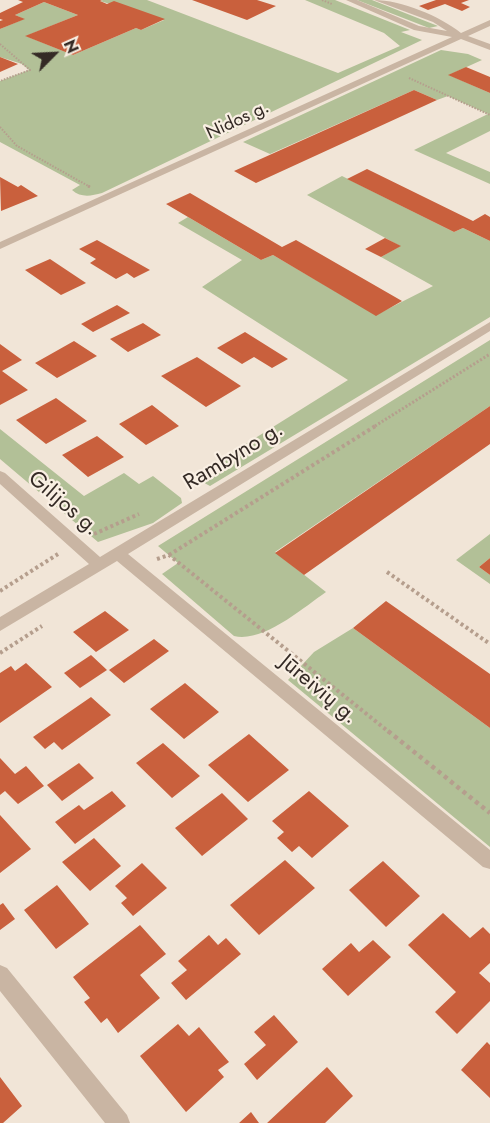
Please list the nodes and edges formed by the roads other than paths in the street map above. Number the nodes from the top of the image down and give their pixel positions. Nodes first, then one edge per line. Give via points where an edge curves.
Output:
1 (350, 0) edge
2 (378, 0) edge
3 (490, 23) edge
4 (460, 36) junction
5 (490, 47) edge
6 (0, 246) edge
7 (490, 326) edge
8 (0, 476) edge
9 (117, 553) junction
10 (99, 564) junction
11 (0, 625) edge
12 (490, 861) edge
13 (0, 975) edge
14 (118, 1123) edge

1 - 4 street via 417,28
2 - 4 street via 436,20
3 - 4 street, Nidos g.
4 - 5 street
4 - 6 street, Nidos g.
7 - 9 street, Rambyno g.
8 - 10 street, Gilijos g.
9 - 10 street, Rambyno g.
9 - 12 street, Jūreivių g.
10 - 11 street, Rambyno g.
13 - 14 street

